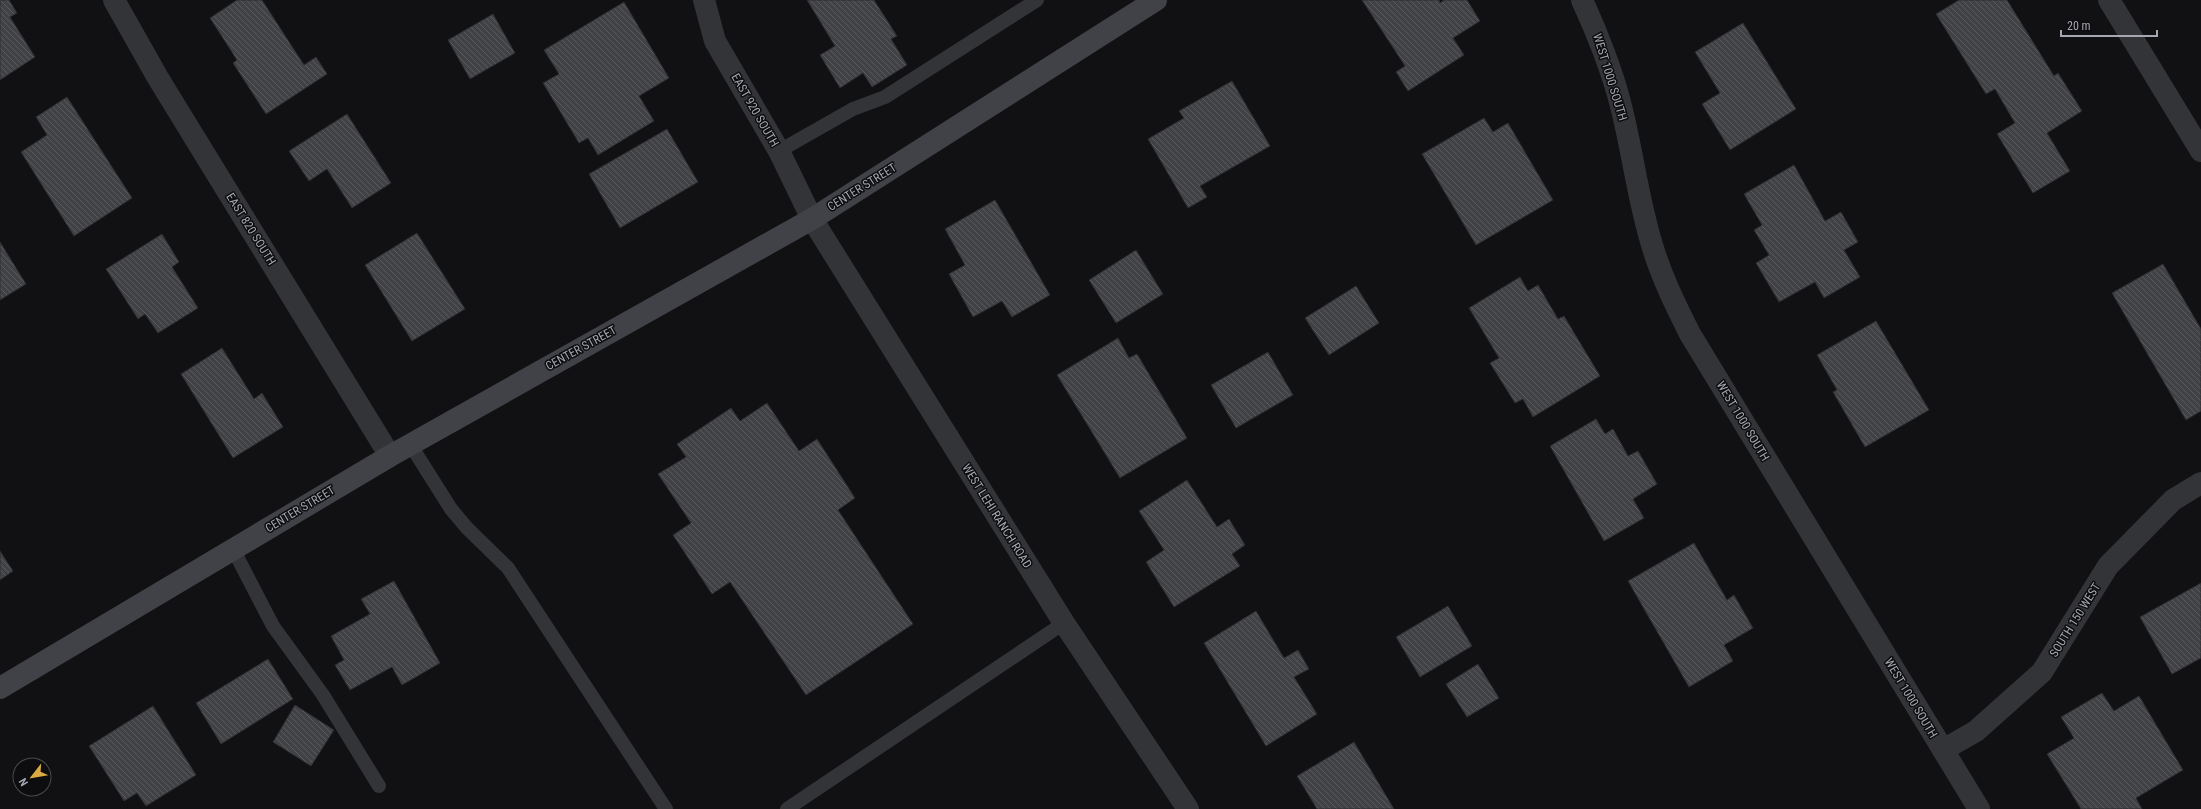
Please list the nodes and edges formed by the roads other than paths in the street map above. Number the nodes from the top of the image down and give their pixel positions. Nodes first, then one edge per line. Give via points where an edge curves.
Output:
1 (114, 0) edge
2 (704, 0) edge
3 (1037, 0) edge
4 (1156, 0) edge
5 (1582, 0) edge
6 (2109, 0) edge
7 (779, 151) junction
8 (2201, 151) edge
9 (812, 219) junction
10 (410, 444) junction
11 (390, 456) junction
12 (2201, 483) edge
13 (233, 549) junction
14 (1064, 623) junction
15 (0, 688) edge
16 (1943, 750) junction
17 (379, 786) dead end
18 (666, 809) edge
19 (787, 809) edge
20 (1188, 809) edge
21 (1979, 809) edge

1 - 11 street, EAST 820 SOUTH via 162,85
2 - 7 street, EAST 920 SOUTH via 715,41
3 - 7 lane via 885,97 853,109
4 - 9 street, CENTER STREET
5 - 16 street, WEST 1000 SOUTH via 1591,18 1621,105 1638,192 1653,248 1670,295 1690,334
6 - 8 street
7 - 9 street, EAST 920 SOUTH
9 - 10 street, CENTER STREET
9 - 14 street, WEST LEHI RANCH ROAD
10 - 11 street, CENTER STREET
10 - 18 lane via 459,519 508,568
11 - 13 street, CENTER STREET
12 - 16 street, SOUTH 150 WEST via 2173,500 2108,566 2042,672 1976,731
13 - 15 street, CENTER STREET
13 - 17 lane via 273,626 323,695
14 - 19 lane
14 - 20 street, WEST LEHI RANCH ROAD
16 - 21 street, WEST 1000 SOUTH

